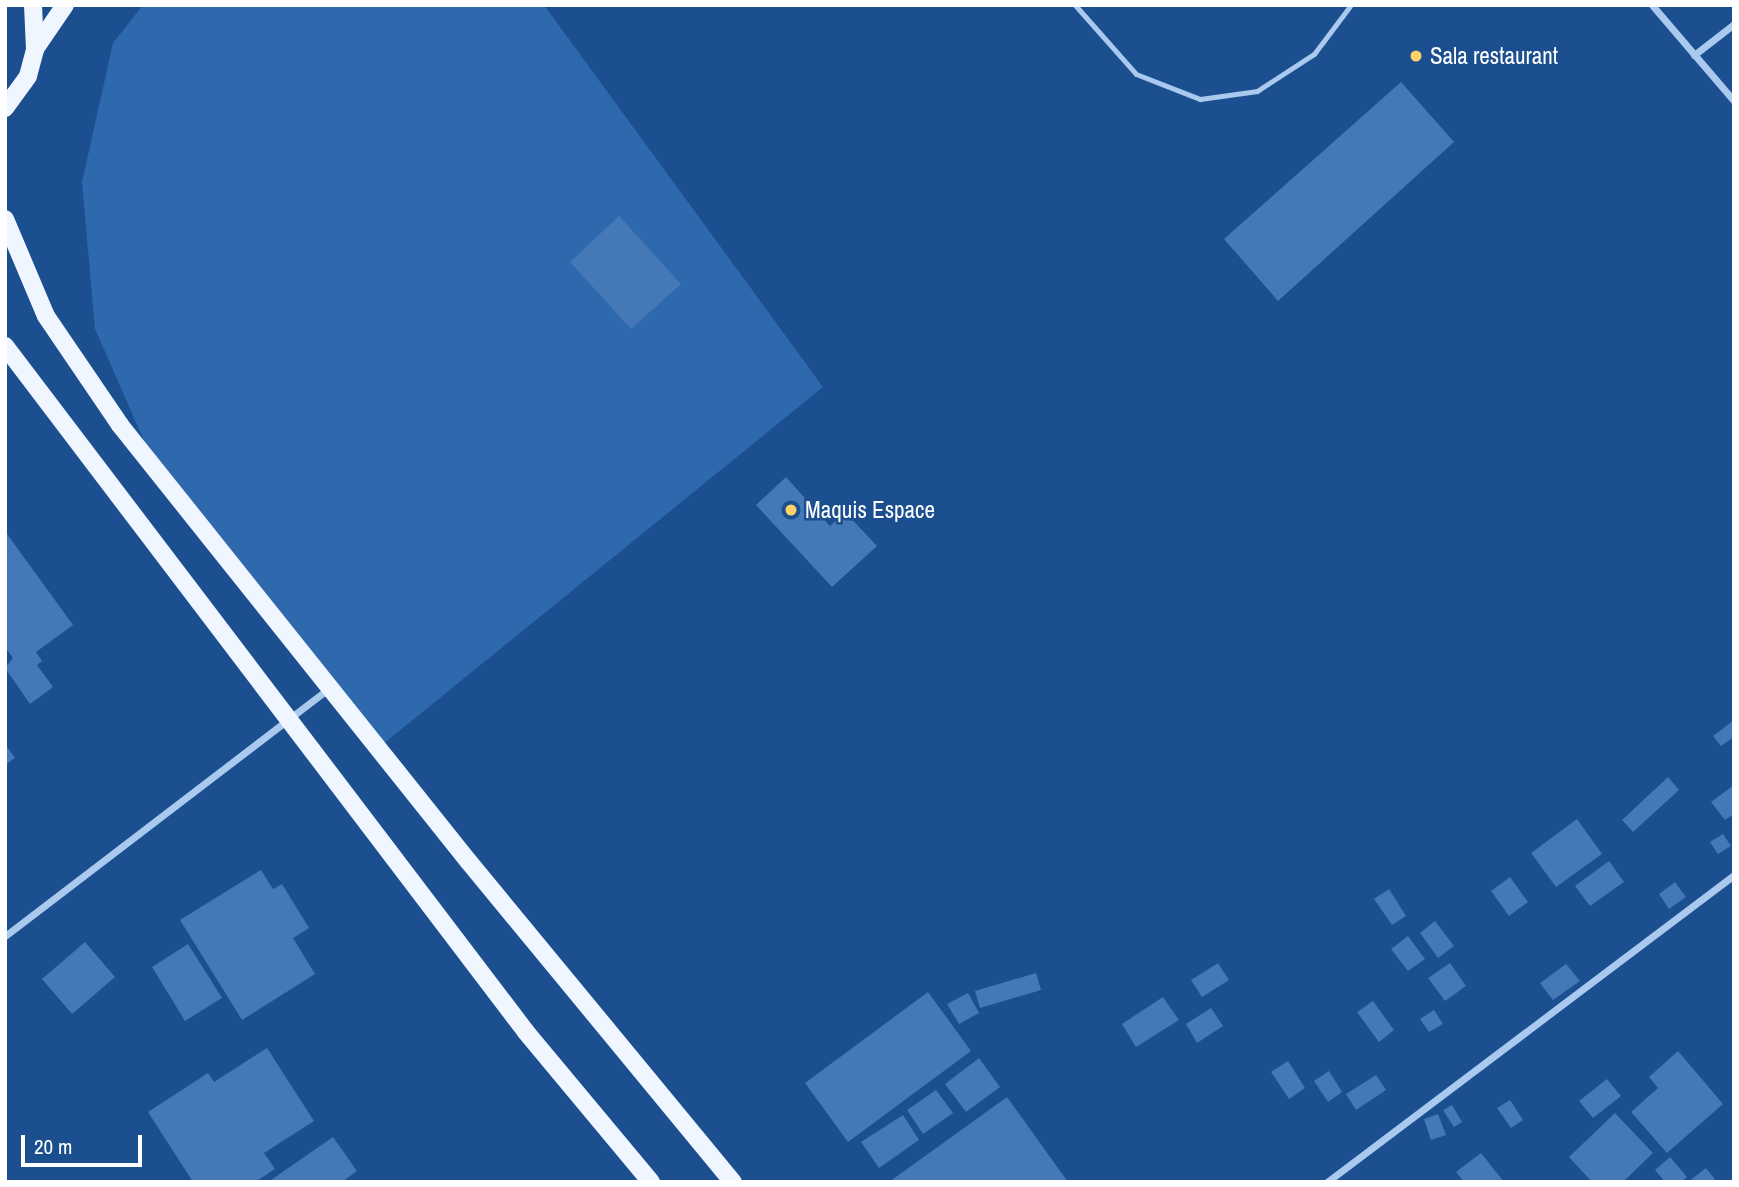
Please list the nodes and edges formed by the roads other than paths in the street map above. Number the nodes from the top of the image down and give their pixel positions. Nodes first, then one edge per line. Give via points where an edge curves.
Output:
1 (33, 5) edge
2 (65, 5) edge
3 (1075, 5) edge
4 (1652, 5) edge
5 (1350, 6) edge
6 (1734, 24) edge
7 (35, 49) junction
8 (1694, 55) junction
9 (1734, 101) edge
10 (5, 108) edge
11 (5, 219) edge
12 (6, 350) edge
13 (328, 688) junction
14 (286, 722) junction
15 (1734, 875) edge
16 (5, 936) edge
17 (651, 1182) edge
18 (733, 1182) edge
19 (1327, 1182) edge

1 - 7 main road
2 - 7 main road
3 - 5 lane via 1136,74 1200,99 1258,91 1314,54
4 - 8 street
6 - 8 street
7 - 10 main road via 28,76
8 - 9 street
11 - 13 main road via 46,316 120,425
12 - 14 main road
13 - 14 street
13 - 18 main road
14 - 16 street
14 - 17 main road via 526,1032
15 - 19 street

